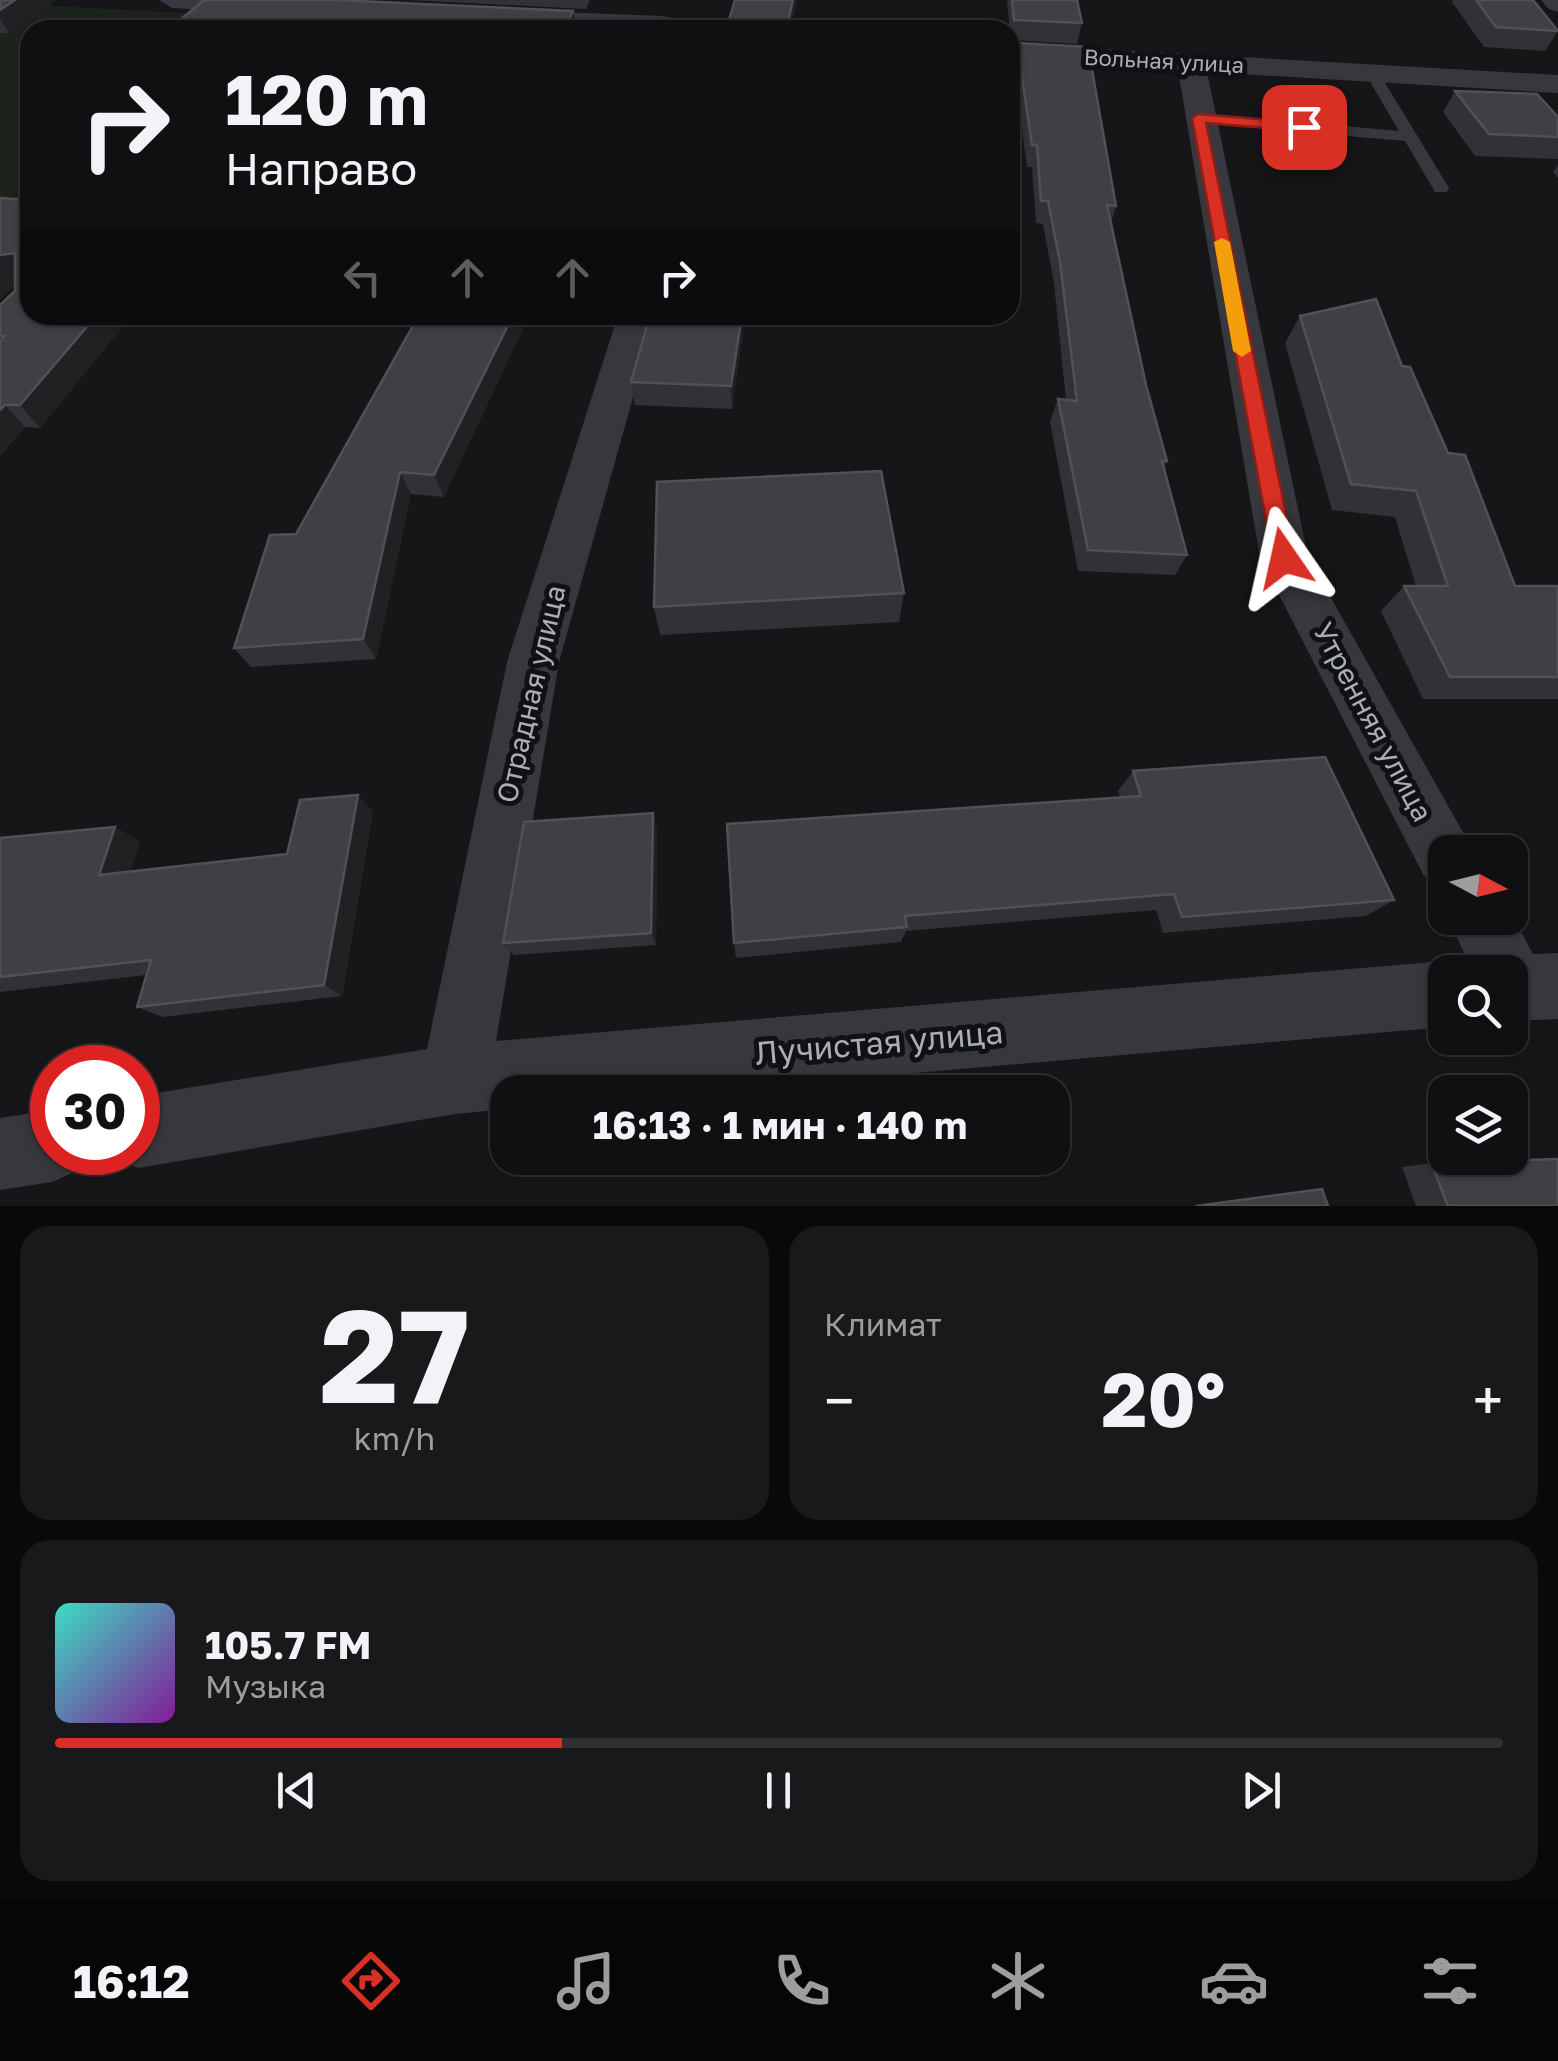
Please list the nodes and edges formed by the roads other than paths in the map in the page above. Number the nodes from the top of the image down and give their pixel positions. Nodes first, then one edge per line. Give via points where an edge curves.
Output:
1 (172, 0) edge
2 (307, 9) edge
3 (489, 17) edge
4 (563, 20) edge
5 (1020, 53) edge
6 (1190, 62) junction
7 (1372, 73) junction
8 (1558, 84) edge
9 (1198, 118) junction
10 (1409, 137) junction
11 (1441, 188) dead end
12 (634, 325) edge
13 (1434, 835) edge
14 (1428, 995) edge
15 (455, 1080) junction
16 (160, 1128) edge
17 (30, 1149) edge
18 (0, 1154) edge

1 - 2 street
3 - 4 street
5 - 6 street, Вольная улица
6 - 7 street, Вольная улица
6 - 9 street, Утренняя улица
7 - 8 street, Вольная улица
7 - 10 lane
9 - 10 lane
9 - 13 street, Утренняя улица via 1284,558
10 - 11 lane
12 - 15 street, Отрадная улица via 532,662
14 - 15 street, Лучистая улица
15 - 16 street, Лучистая улица
17 - 18 street

